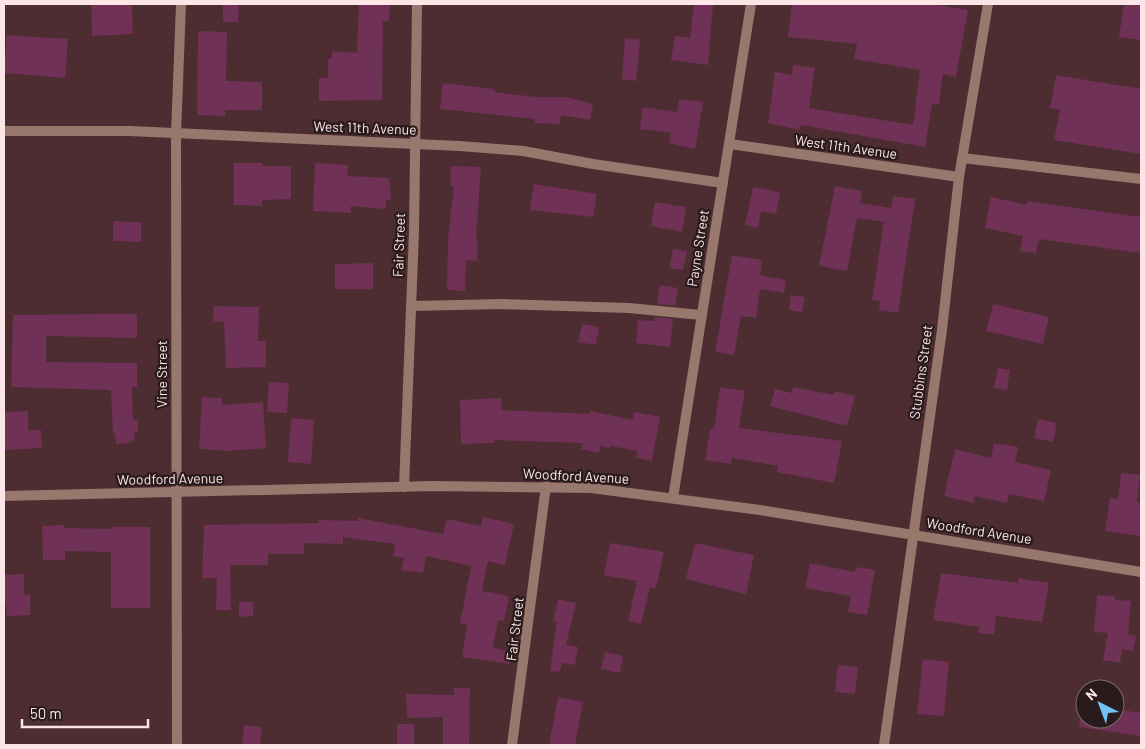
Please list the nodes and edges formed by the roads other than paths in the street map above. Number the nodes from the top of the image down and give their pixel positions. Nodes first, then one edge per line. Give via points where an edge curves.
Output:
1 (180, 4) edge
2 (417, 4) edge
3 (751, 4) edge
4 (988, 4) edge
5 (4, 131) edge
6 (176, 134) junction
7 (416, 144) junction
8 (730, 144) junction
9 (962, 158) junction
10 (959, 177) junction
11 (1141, 179) edge
12 (723, 183) junction
13 (411, 306) junction
14 (701, 315) junction
15 (546, 486) junction
16 (404, 487) junction
17 (176, 493) junction
18 (4, 496) edge
19 (673, 498) junction
20 (912, 533) junction
21 (1141, 572) edge
22 (176, 745) edge
23 (512, 745) edge
24 (884, 745) edge

1 - 6 street, Vine Street
2 - 7 street, Fair Street
3 - 8 street, Payne Street
4 - 9 street, Stubbins Street
5 - 6 street, West 11th Avenue
6 - 7 street, West 11th Avenue
6 - 17 street, Vine Street
7 - 12 street, West 11th Avenue via 523,151
7 - 13 street, Fair Street
8 - 10 street, West 11th Avenue
8 - 12 street, Payne Street
9 - 10 street, Stubbins Street
9 - 11 street
10 - 20 street, Stubbins Street via 942,330
12 - 14 street, Payne Street
13 - 14 street via 502,304 629,308
13 - 16 street, Fair Street
14 - 19 street, Payne Street
15 - 16 street, Woodford Avenue
15 - 19 street, Woodford Avenue
15 - 23 street, Fair Street
16 - 17 street, Woodford Avenue
17 - 18 street, Woodford Avenue
17 - 22 street, Vine Street
19 - 20 street, Woodford Avenue
20 - 21 street, Woodford Avenue
20 - 24 street, Stubbins Street

